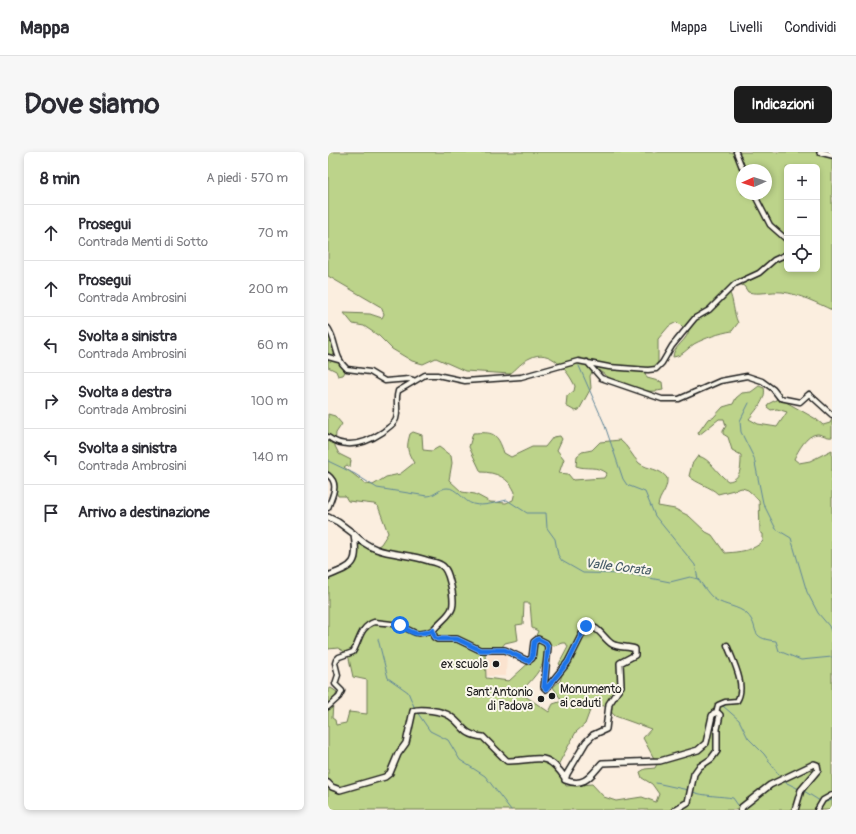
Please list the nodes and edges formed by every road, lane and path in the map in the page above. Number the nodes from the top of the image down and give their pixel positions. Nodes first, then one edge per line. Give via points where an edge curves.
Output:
1 (736, 152) edge
2 (820, 152) edge
3 (832, 155) edge
4 (741, 164) edge
5 (757, 200) edge
6 (784, 237) edge
7 (784, 255) edge
8 (328, 328) edge
9 (328, 357) edge
10 (339, 360) junction
11 (586, 361) junction
12 (413, 380) junction
13 (832, 415) edge
14 (328, 437) edge
15 (328, 475) edge
16 (328, 508) edge
17 (328, 517) edge
18 (354, 534) junction
19 (328, 576) edge
20 (433, 630) junction
21 (727, 645) dead end
22 (328, 707) edge
23 (717, 713) junction
24 (565, 778) junction
25 (328, 783) edge
26 (832, 795) edge
27 (675, 810) edge
28 (741, 810) edge
29 (795, 810) edge
30 (817, 810) edge

1 - 4 street
2 - 3 street
5 - 6 street via 770,225
7 - 11 street via 759,273 735,284 712,308 697,316 656,369 610,368
8 - 10 street via 332,333
9 - 10 street
10 - 12 street via 348,370 370,372 385,381
11 - 12 street via 576,361 520,377 465,381 428,374
11 - 13 street via 601,378 662,399 679,399 720,381 747,376 762,381 780,398 800,402 809,394
12 - 14 street via 398,391 395,421 379,435 354,444 338,442
15 - 16 street via 335,485
17 - 18 street
18 - 19 street via 356,556 352,565
18 - 20 street via 363,544 375,549 422,558 442,565 448,573 454,604 450,613
20 - 22 street via 413,634 400,625 370,623 360,632 353,652 336,660 338,675 335,684 342,691
20 - 24 street via 437,639 457,639 480,650 505,650 528,661 532,658 534,642 542,640 548,647 544,687 546,689 568,662 586,626 591,625 613,644 635,649 635,655 620,663 621,686 609,704 606,729 593,735 586,742
21 - 23 street via 741,685 741,695 737,701 718,705
23 - 24 street via 712,716 706,743 698,750 660,762 602,763 591,778 584,781 570,782
23 - 27 street via 720,715 717,751 694,774 688,802
24 - 25 street via 550,760 507,761 483,737 472,736 449,715 416,710 406,743 390,773 385,777 340,790
26 - 30 street via 824,800
28 - 29 street via 770,785 814,764 817,765 818,770 801,790

